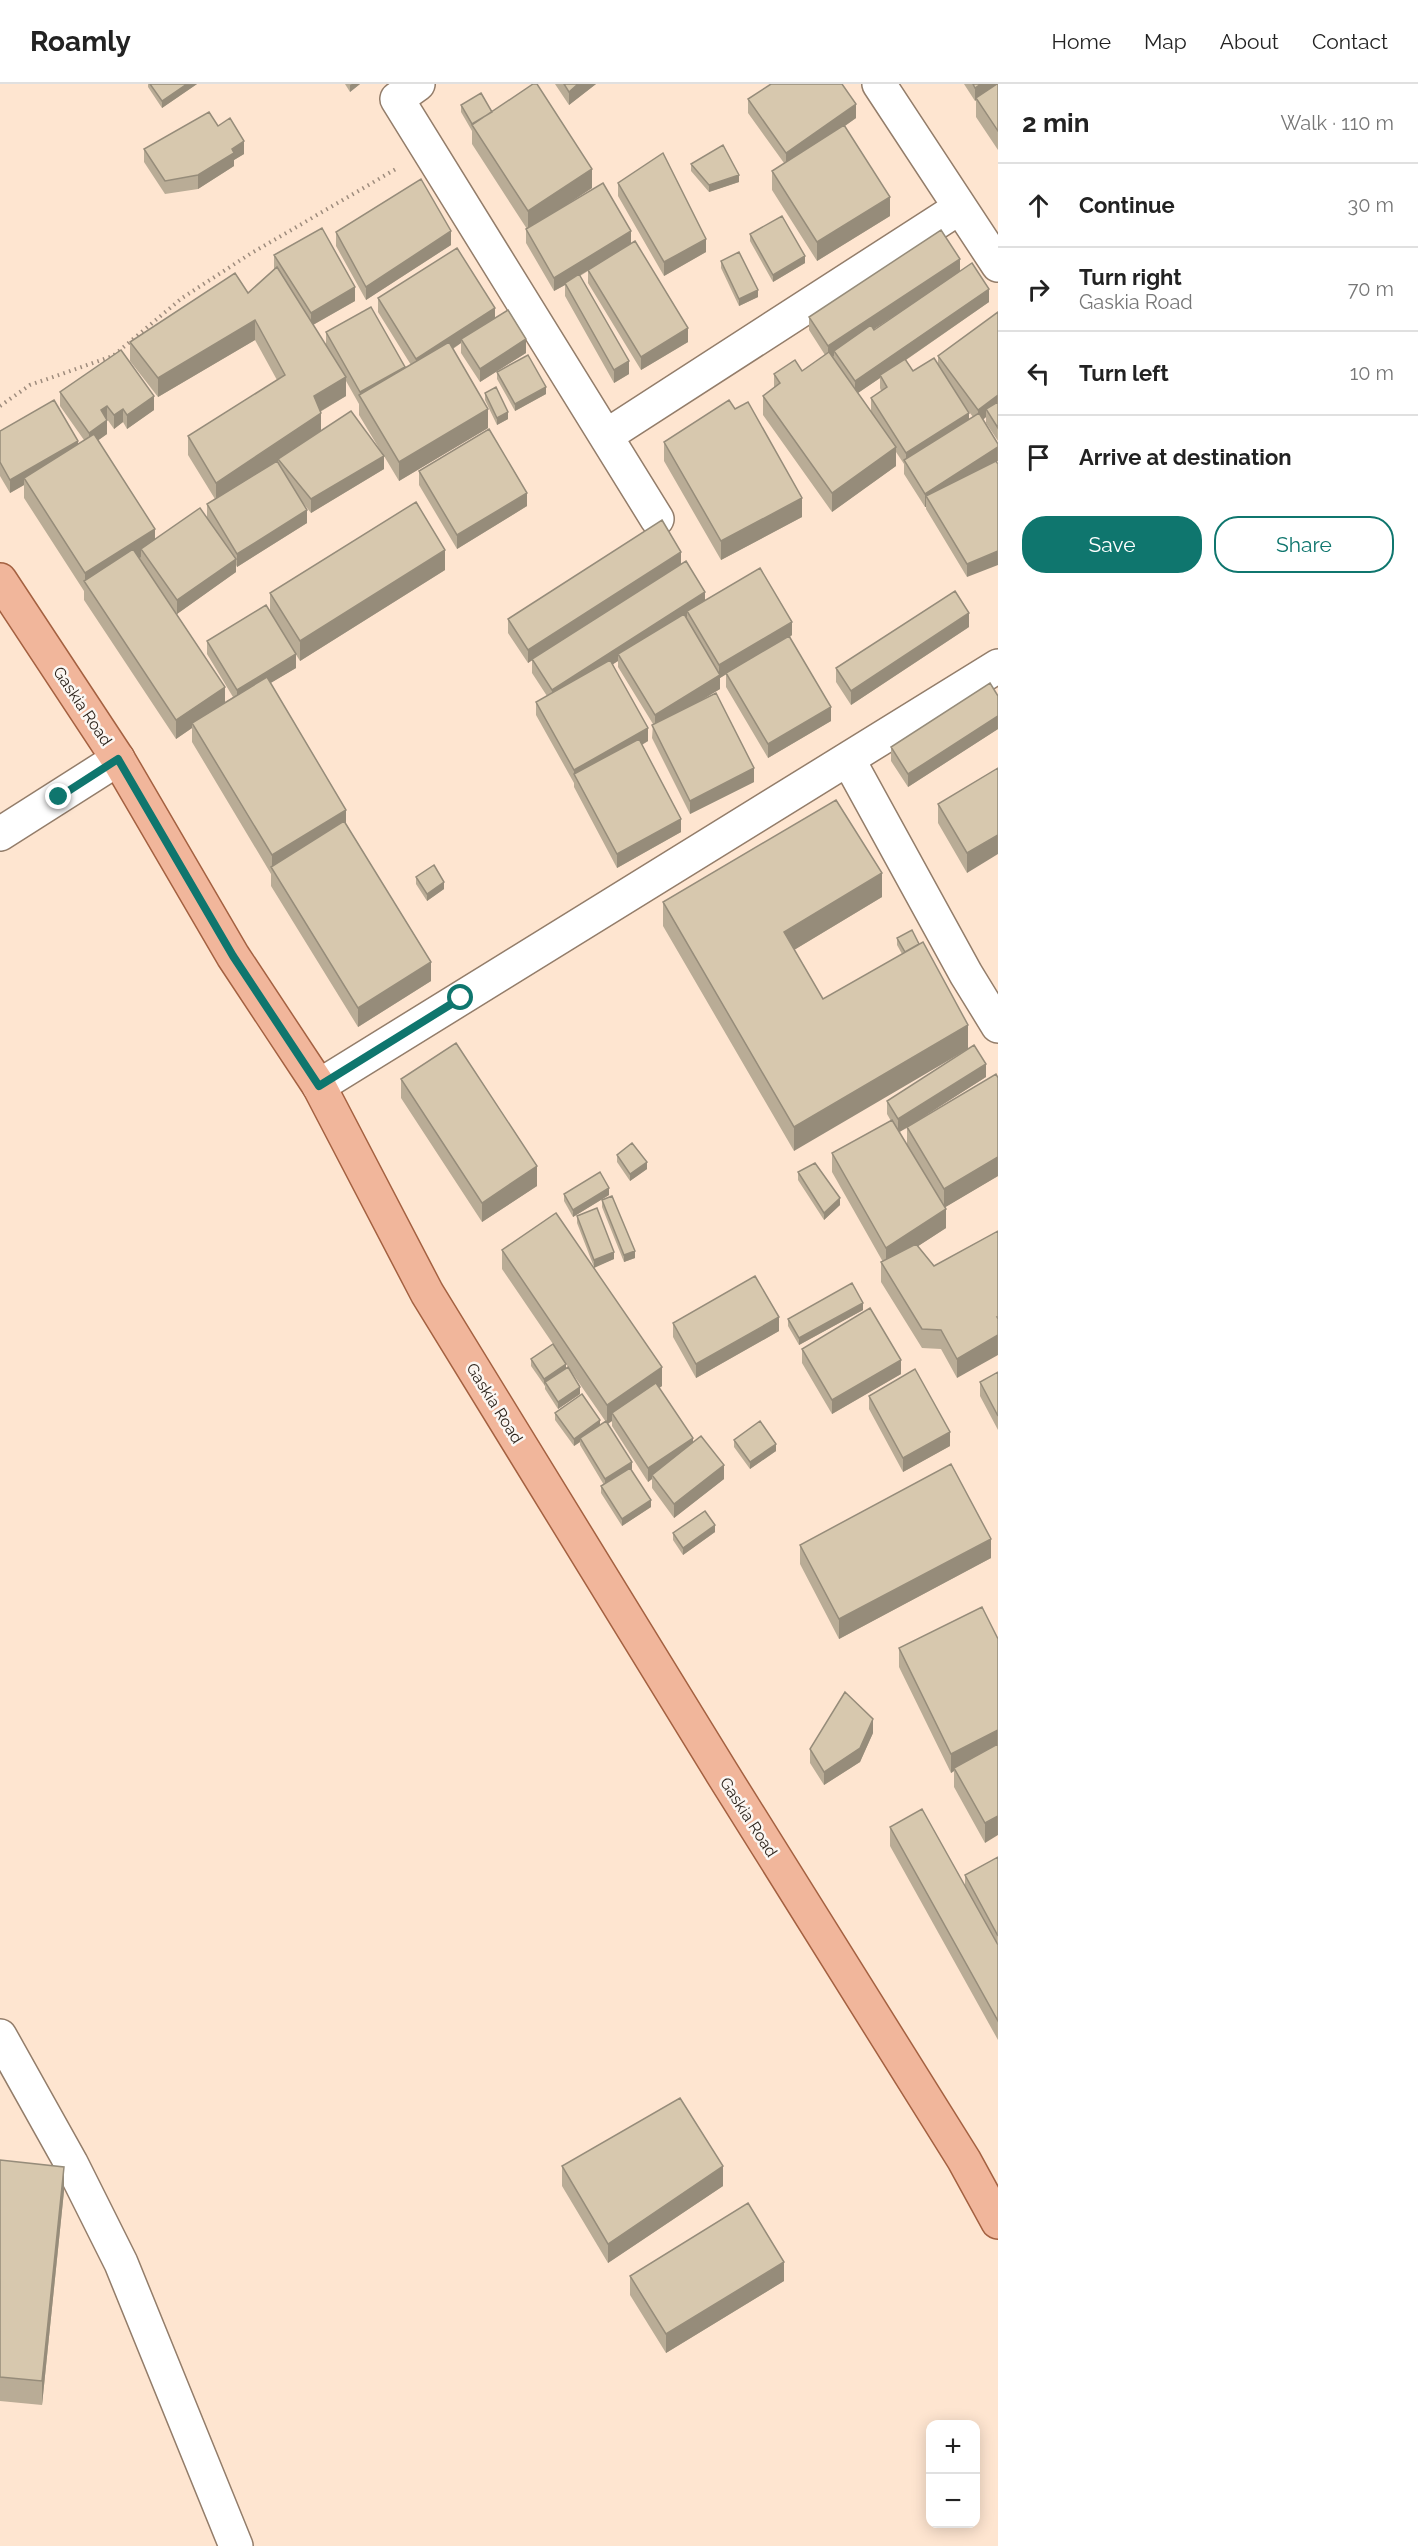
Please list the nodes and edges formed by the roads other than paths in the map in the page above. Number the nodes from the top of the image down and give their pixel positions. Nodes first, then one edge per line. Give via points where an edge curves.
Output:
1 (418, 84) edge
2 (879, 84) edge
3 (959, 208) junction
4 (998, 265) edge
5 (606, 436) junction
6 (657, 519) dead end
7 (0, 580) edge
8 (998, 666) edge
9 (118, 759) junction
10 (849, 759) junction
11 (0, 834) edge
12 (998, 1026) edge
13 (319, 1086) junction
14 (0, 2036) edge
15 (998, 2222) edge
16 (236, 2546) edge

1 - 5 street via 397,99
2 - 3 street
3 - 4 street
3 - 5 street
5 - 6 street
7 - 9 main road, Gaskia Road
8 - 10 street
9 - 11 street
9 - 13 main road, Gaskia Road via 233,956
10 - 12 street
10 - 13 street
13 - 15 main road, Gaskia Road via 427,1293 940,2121
14 - 16 street via 121,2263

